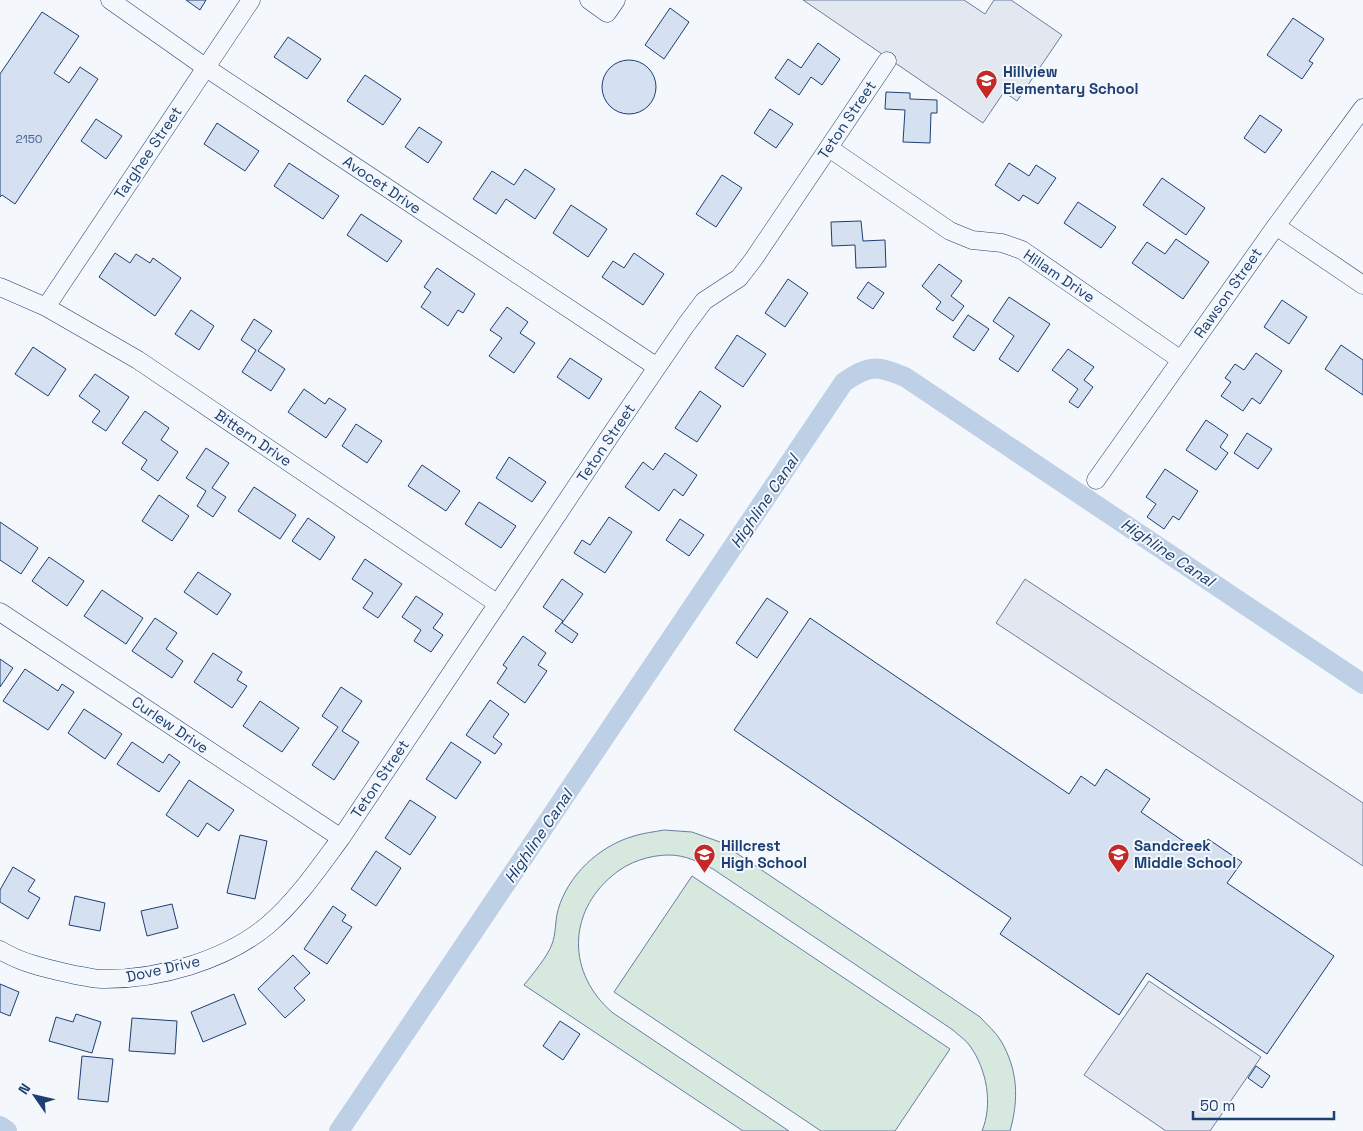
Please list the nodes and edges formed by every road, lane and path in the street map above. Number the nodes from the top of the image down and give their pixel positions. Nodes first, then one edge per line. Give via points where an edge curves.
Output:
1 (110, 0) edge
2 (251, 0) edge
3 (589, 0) edge
4 (616, 0) edge
5 (886, 61) dead end
6 (205, 67) junction
7 (1363, 108) edge
8 (829, 148) junction
9 (1276, 226) junction
10 (1363, 285) edge
11 (0, 287) edge
12 (46, 307) junction
13 (1181, 360) junction
14 (657, 367) junction
15 (1096, 480) dead end
16 (498, 604) junction
17 (0, 612) edge
18 (341, 838) junction
19 (0, 950) edge

1 - 6 street, Avocet Drive
2 - 6 street, Targhee Street
3 - 4 street via 607,13
5 - 8 street, Teton Street
6 - 12 street, Targhee Street
6 - 14 street, Avocet Drive
7 - 9 street, Rawson Street
8 - 13 street, Hillam Drive via 950,231 972,240 1002,243 1022,250
8 - 14 street, Teton Street via 754,260 739,278 704,301
9 - 10 street
9 - 13 street, Rawson Street
11 - 12 street, Bittern Drive
12 - 16 street, Bittern Drive via 138,360
13 - 15 street, Rawson Street
14 - 16 street, Teton Street
16 - 18 street, Teton Street
17 - 18 street, Curlew Drive
18 - 19 street, Dove Drive via 296,898 267,925 240,945 195,964 138,978 99,980 42,968

